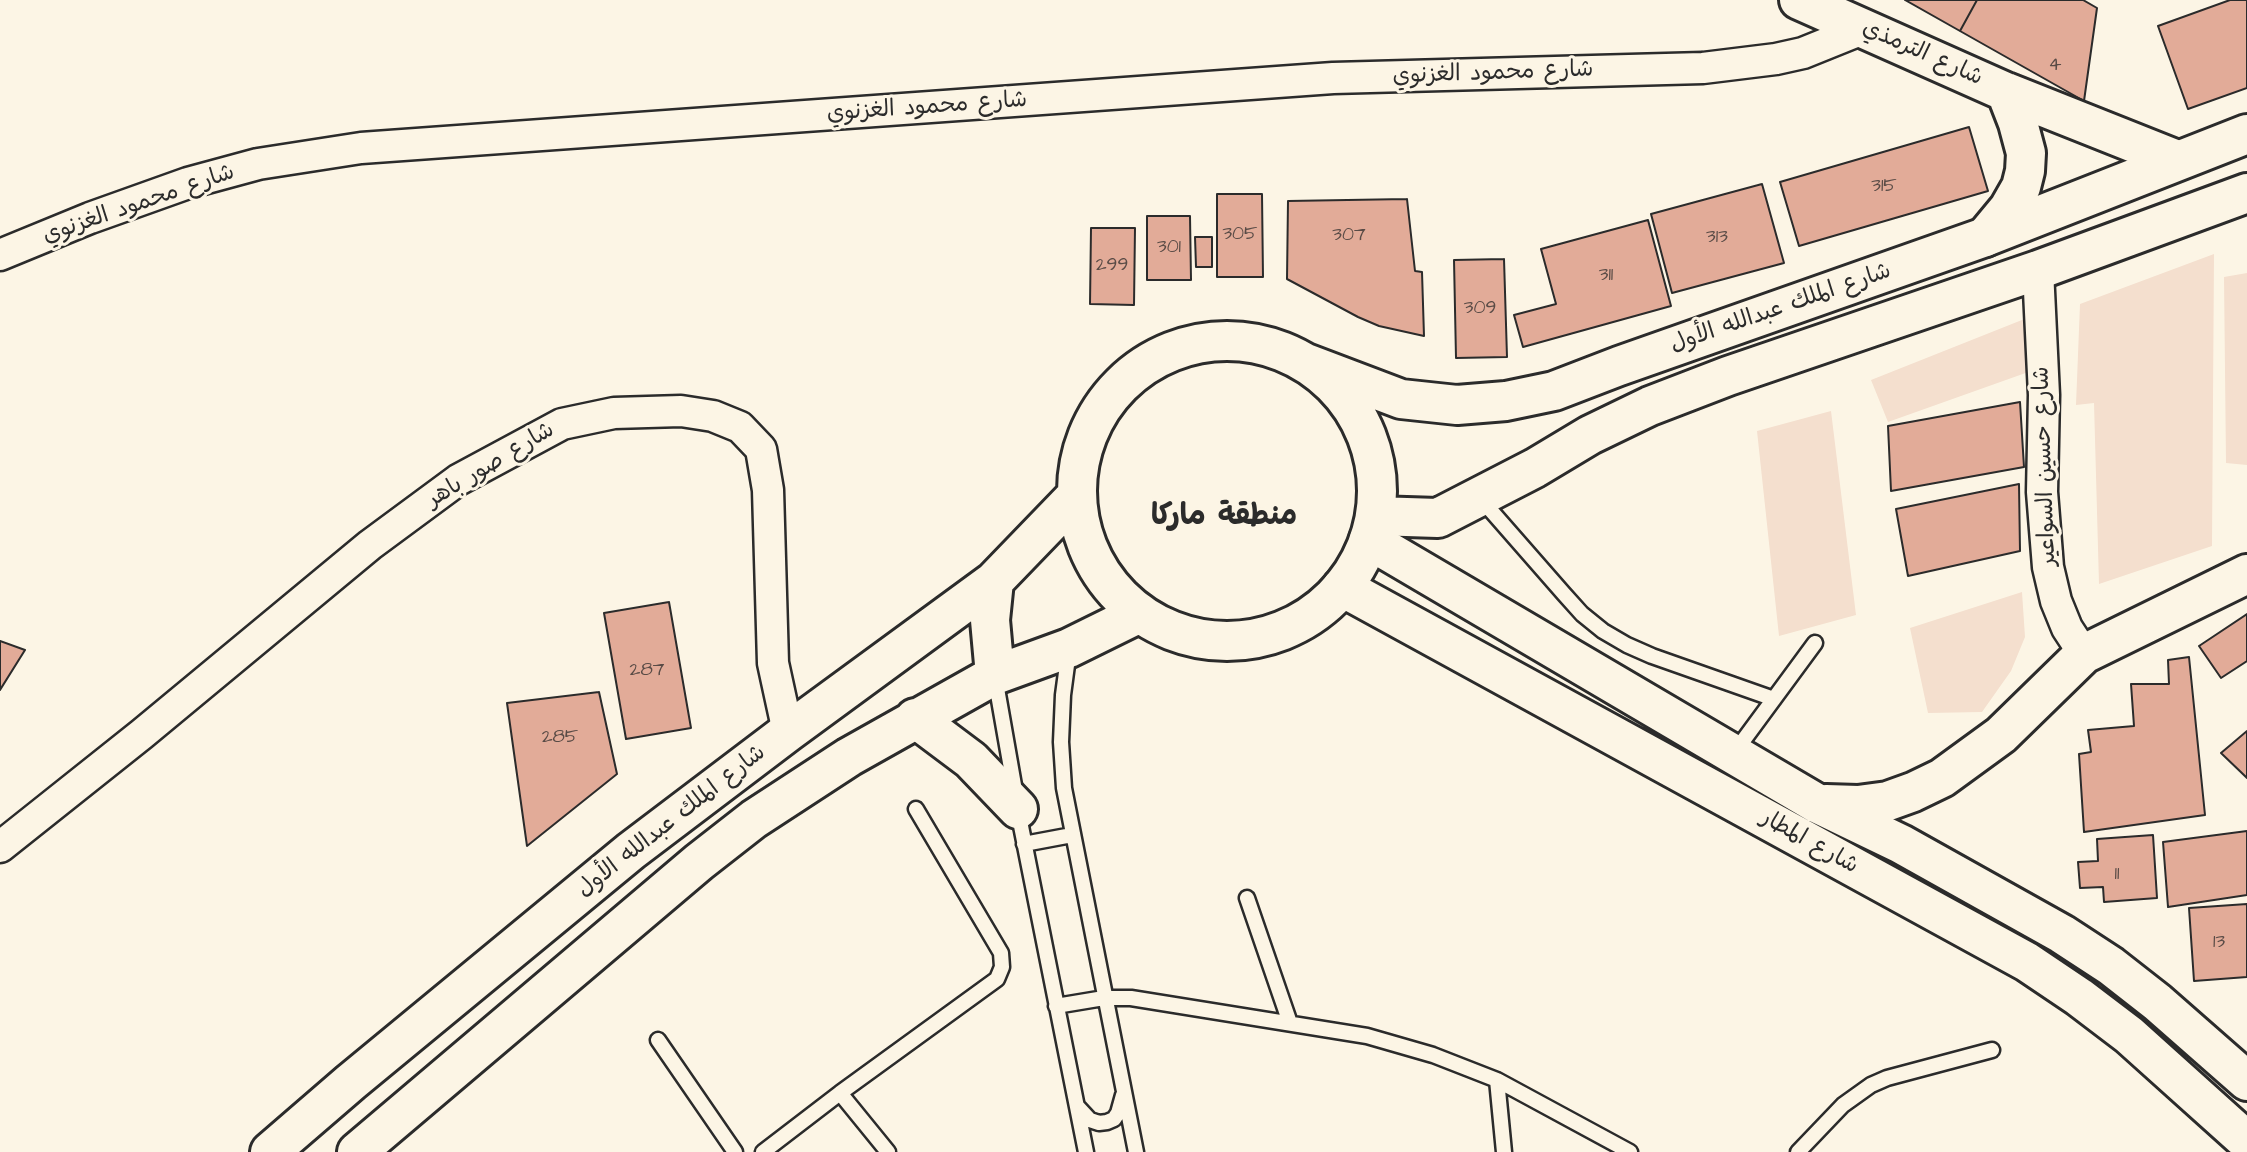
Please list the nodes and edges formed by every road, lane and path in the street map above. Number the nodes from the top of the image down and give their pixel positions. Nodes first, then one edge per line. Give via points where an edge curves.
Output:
1 (1799, 0) edge
2 (1865, 28) junction
3 (2006, 92) junction
4 (2247, 134) edge
5 (2177, 160) junction
6 (2247, 193) edge
7 (1986, 237) junction
8 (0, 255) edge
9 (2038, 270) junction
10 (1306, 363) junction
11 (1076, 496) junction
12 (1480, 497) junction
13 (1372, 528) junction
14 (2247, 575) edge
15 (994, 581) junction
16 (1342, 587) junction
17 (1140, 614) junction
18 (1815, 643) dead end
19 (1069, 648) junction
20 (2084, 654) junction
21 (995, 676) junction
22 (1774, 699) junction
23 (915, 718) junction
24 (788, 732) junction
25 (1733, 754) junction
26 (1818, 804) junction
27 (916, 809) dead end
28 (1021, 827) junction
29 (1072, 835) junction
30 (0, 847) edge
31 (1247, 898) dead end
32 (1104, 998) junction
33 (1056, 1006) junction
34 (1290, 1023) junction
35 (658, 1040) dead end
36 (1992, 1050) dead end
37 (1497, 1080) junction
38 (2247, 1081) edge
39 (1123, 1092) junction
40 (840, 1093) junction
41 (1076, 1105) junction
42 (2247, 1141) edge
43 (270, 1152) edge
44 (357, 1152) edge
45 (735, 1152) edge
46 (763, 1152) edge
47 (888, 1152) edge
48 (1086, 1152) edge
49 (1136, 1152) edge
50 (1504, 1152) edge
51 (1630, 1152) edge
52 (1798, 1152) edge

1 - 2 main road, شارع الترمذي
2 - 3 main road, شارع الترمذي
2 - 8 street, شارع محمود الغزنوي via 1803,53 1703,68 1332,78 360,148 258,164 188,183
3 - 5 main road, شارع الترمذي
3 - 7 main road, شارع الترمذي via 2026,153 2025,171 2009,208
4 - 5 main road, شارع الملك عبدالله الأول
5 - 7 main road, شارع الملك عبدالله الأول
6 - 9 main road, شارع الملك عبدالله الأول
7 - 10 main road, شارع الملك عبدالله الأول via 1554,391 1506,401 1457,405 1401,400
9 - 12 main road, شارع الملك عبدالله الأول via 1650,406
9 - 20 street, شارع حسين السواعير via 2048,567 2067,628
10 - 11 main road via 1269,347 1229,340 1188,346 1151,361 1119,385 1095,418 1080,456
10 - 13 main road via 1334,385 1356,414 1371,446 1377,481
11 - 15 main road, شارع الملك عبدالله الأول
11 - 17 main road via 1081,530 1094,562 1114,590
12 - 13 main road, شارع الملك عبدالله الأول via 1438,518
12 - 22 lane via 1582,614 1603,631 1652,656
13 - 16 main road
13 - 25 main road, شارع المطار
14 - 20 main road, شارع المطار
15 - 21 main road via 990,620
15 - 24 main road, شارع الملك عبدالله الأول
16 - 17 main road via 1315,612 1282,631 1246,639 1209,640 1173,631
16 - 42 main road, شارع المطار via 2027,962 2129,1035
17 - 19 main road
18 - 22 lane
19 - 21 main road
19 - 29 lane via 1061,741
20 - 26 main road, شارع المطار via 2001,734 1942,778 1888,801
21 - 23 main road
21 - 28 lane
22 - 25 lane
23 - 28 main road via 971,760
23 - 44 main road via 754,819
24 - 30 street, شارع صور باهر via 773,663 768,490 761,449 740,427 713,416 681,411 614,413 562,424 458,480 370,545
24 - 43 main road, شارع الملك عبدالله الأول via 620,860
25 - 26 main road, شارع المطار
26 - 38 main road, شارع المطار via 1901,844 2062,934 2148,995
27 - 40 lane via 1001,953 1002,967 988,988
28 - 29 lane
28 - 33 lane
29 - 32 lane
31 - 34 lane
32 - 33 lane
32 - 34 lane via 1158,1001
32 - 39 lane
33 - 41 lane
34 - 37 lane via 1367,1036
35 - 45 lane
36 - 52 lane via 1871,1085 1843,1105
37 - 50 lane
37 - 51 lane
39 - 41 lane via 1118,1113 1107,1122 1090,1121
39 - 49 lane
40 - 46 lane
40 - 47 lane
41 - 48 lane

